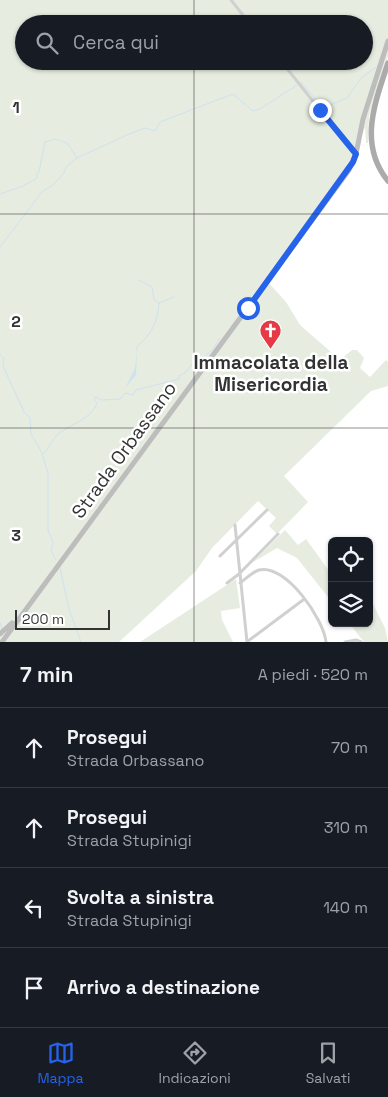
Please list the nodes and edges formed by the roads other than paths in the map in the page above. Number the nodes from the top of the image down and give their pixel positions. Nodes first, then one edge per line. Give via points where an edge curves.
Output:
1 (231, 0) edge
2 (243, 15) edge
3 (388, 41) edge
4 (388, 63) edge
5 (288, 70) edge
6 (356, 154) junction
7 (388, 181) edge
8 (267, 510) dead end
9 (235, 525) dead end
10 (278, 534) dead end
11 (236, 540) junction
12 (220, 556) dead end
13 (239, 574) junction
14 (227, 583) dead end
15 (240, 584) junction
16 (304, 600) junction
17 (9, 630) junction
18 (0, 634) edge
19 (353, 641) edge
20 (2, 642) edge
21 (247, 642) edge
22 (326, 642) edge
23 (345, 642) edge
24 (360, 642) edge

1 - 2 street
3 - 6 main road, Strada Orbassano via 363,119
4 - 7 main road via 372,110 370,132 374,153
5 - 6 street
6 - 17 main road, Strada Orbassano via 349,170
8 - 11 street
9 - 11 street
10 - 13 street
11 - 12 street
11 - 13 street
13 - 14 street
13 - 15 street
15 - 16 street via 259,570 270,570 286,577
15 - 21 street
16 - 21 street
16 - 22 street via 322,624
17 - 18 main road, Strada Orbassano
17 - 20 main road, Strada Orbassano
19 - 23 street
19 - 24 street

